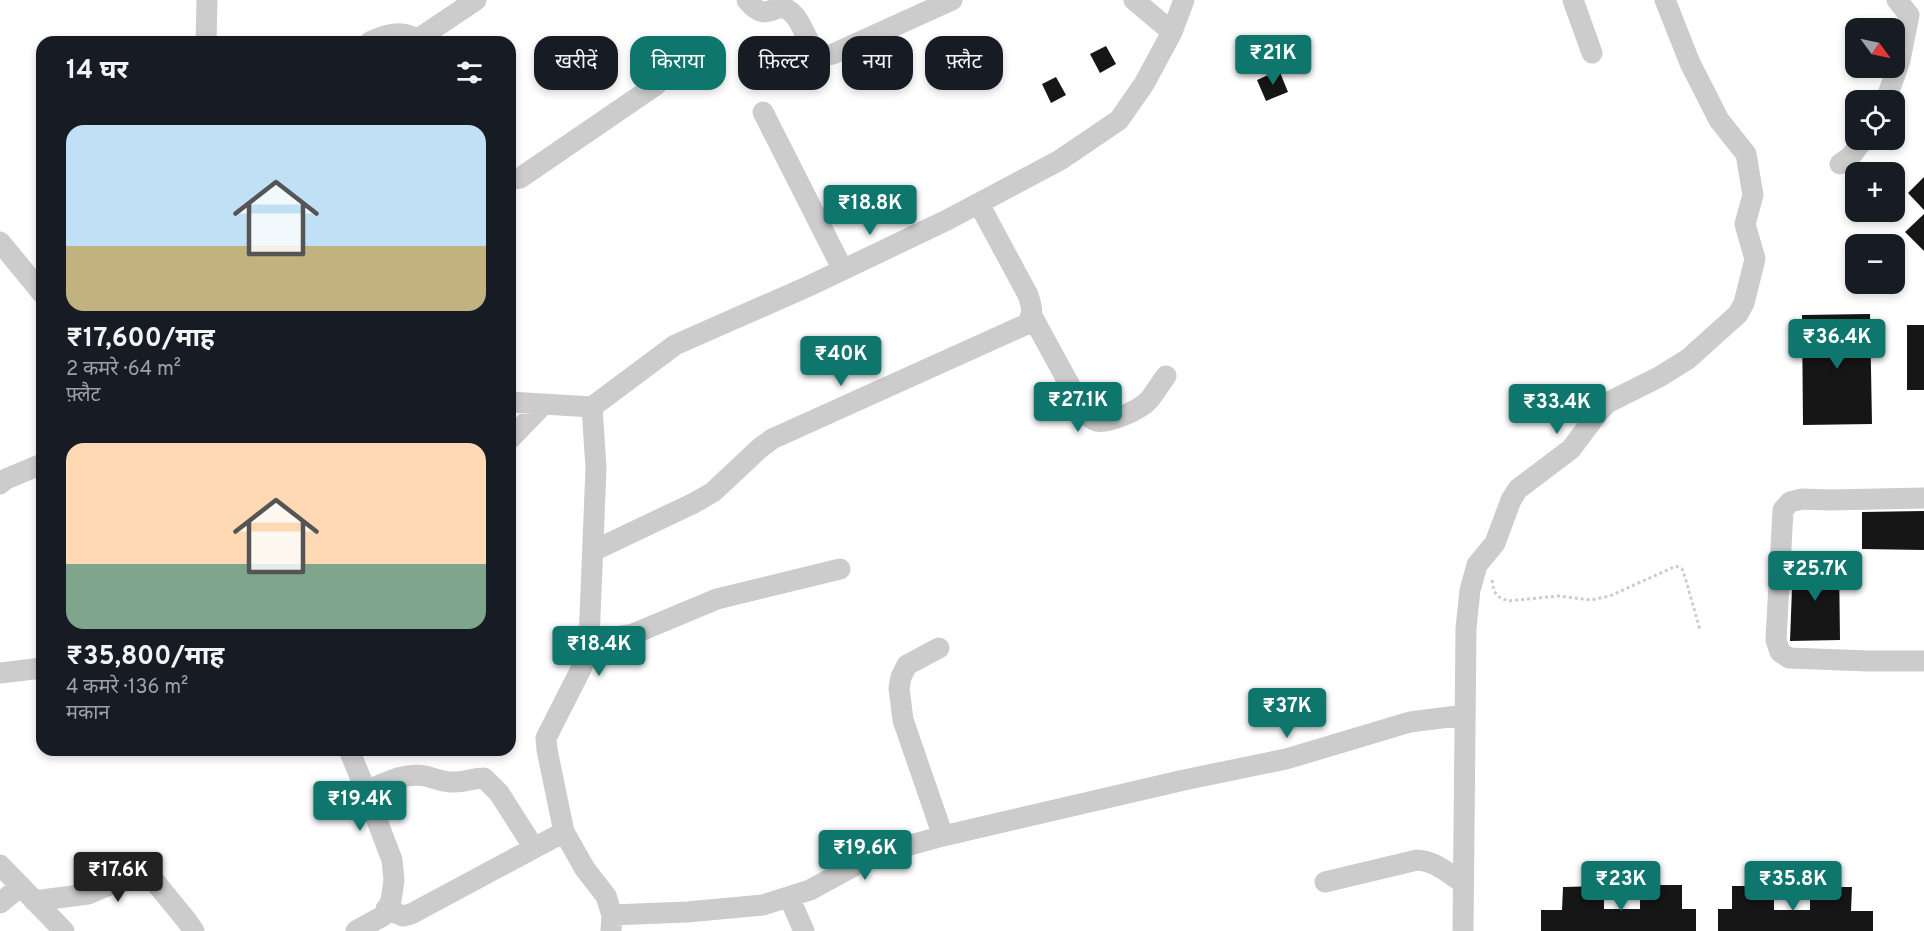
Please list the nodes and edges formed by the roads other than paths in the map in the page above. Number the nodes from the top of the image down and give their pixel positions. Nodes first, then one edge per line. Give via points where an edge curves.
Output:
1 (207, 0) edge
2 (476, 0) edge
3 (747, 0) edge
4 (952, 0) edge
5 (1134, 0) edge
6 (1184, 0) edge
7 (1573, 0) edge
8 (1665, 0) edge
9 (1906, 5) edge
10 (1172, 32) junction
11 (206, 36) edge
12 (382, 36) edge
13 (409, 36) edge
14 (425, 36) edge
15 (1592, 52) dead end
16 (649, 90) edge
17 (1890, 90) edge
18 (763, 112) dead end
19 (1856, 150) edge
20 (1840, 164) dead end
21 (516, 179) edge
22 (979, 204) junction
23 (0, 242) edge
24 (843, 270) junction
25 (36, 286) edge
26 (1032, 316) junction
27 (1166, 376) dead end
28 (516, 403) edge
29 (543, 405) junction
30 (592, 407) junction
31 (516, 433) edge
32 (36, 466) edge
33 (0, 484) edge
34 (1924, 498) edge
35 (593, 551) junction
36 (840, 569) dead end
37 (589, 641) junction
38 (939, 648) dead end
39 (1924, 661) edge
40 (36, 669) edge
41 (0, 673) edge
42 (1465, 715) junction
43 (351, 756) edge
44 (366, 791) junction
45 (564, 831) junction
46 (943, 836) junction
47 (534, 848) junction
48 (0, 865) edge
49 (1325, 882) dead end
50 (1463, 883) junction
51 (28, 894) junction
52 (789, 897) junction
53 (0, 903) edge
54 (400, 919) edge
55 (612, 923) edge
56 (64, 931) edge
57 (194, 931) edge
58 (356, 931) edge
59 (804, 931) edge
60 (1462, 931) edge

1 - 11 street
2 - 14 street
3 - 4 street via 761,13 781,7 789,10 823,56
5 - 10 street
6 - 10 street
7 - 15 street
8 - 42 street via 1690,63 1719,120 1746,154 1753,195 1745,224 1755,260 1744,303 1738,314 1688,359 1607,403 1571,449 1518,489 1495,543 1478,565 1470,590
9 - 17 street via 1900,60
10 - 22 street via 1119,120 1060,160
12 - 13 street
16 - 21 street
18 - 24 street
19 - 20 street
22 - 24 street
22 - 26 street via 1028,295
23 - 25 street
24 - 30 street via 675,345
26 - 27 street via 1080,404 1095,420 1139,410
26 - 35 street via 1019,329 772,439 713,492
28 - 29 street
29 - 30 street
29 - 31 street
30 - 35 street via 596,468
32 - 33 street
34 - 39 street via 1790,502 1783,510 1776,640 1780,652 1789,658
35 - 37 street
36 - 37 street via 717,599 633,634
37 - 45 street via 582,667 546,738
38 - 46 street via 907,665 899,688 903,720
40 - 41 street
42 - 46 street via 1410,722 1286,759
42 - 50 street
43 - 44 street
44 - 47 street via 395,778 411,776 459,783 484,778 499,793
44 - 54 street via 392,860 391,901
45 - 47 street
45 - 55 street via 606,896
46 - 52 street via 874,855 810,890
47 - 54 street
48 - 51 street
49 - 50 street via 1417,860 1429,861
50 - 60 street
51 - 53 street
51 - 56 street
51 - 57 street via 88,894 143,874 151,877
52 - 55 street via 763,905
52 - 59 street
54 - 58 street via 383,916

